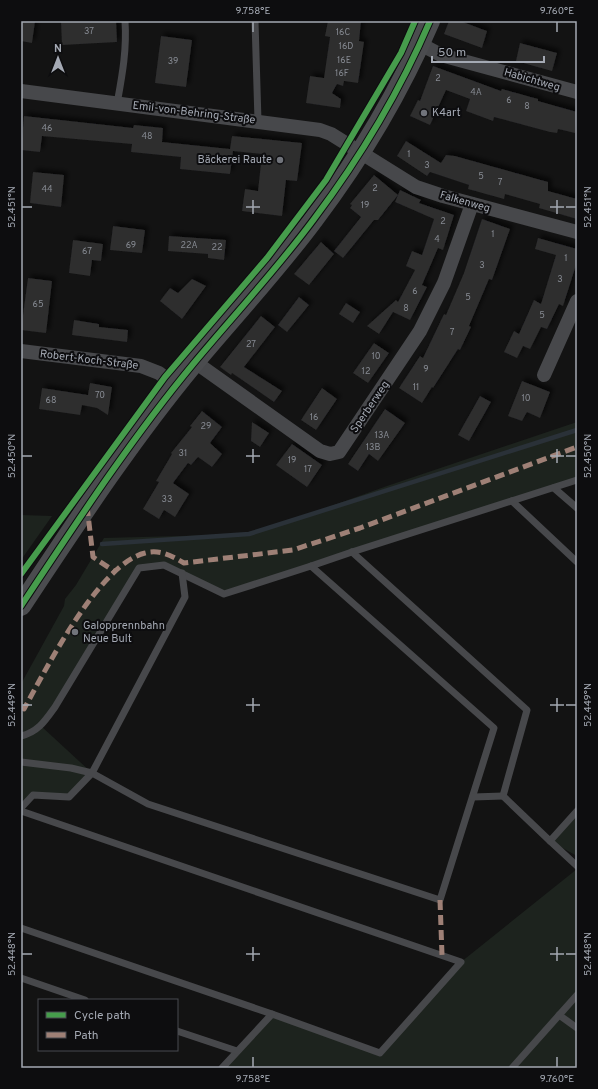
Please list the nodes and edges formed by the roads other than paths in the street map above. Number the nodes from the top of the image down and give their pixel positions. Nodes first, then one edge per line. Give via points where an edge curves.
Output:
1 (124, 21) edge
2 (255, 21) edge
3 (430, 21) edge
4 (420, 44) junction
5 (21, 91) edge
6 (577, 92) edge
7 (117, 104) junction
8 (258, 121) junction
9 (361, 153) junction
10 (472, 204) junction
11 (577, 232) edge
12 (577, 301) edge
13 (21, 352) edge
14 (194, 362) junction
15 (544, 375) dead end
16 (176, 386) junction
17 (577, 480) edge
18 (554, 488) junction
19 (512, 501) junction
20 (577, 508) edge
21 (352, 552) junction
22 (577, 562) edge
23 (311, 566) junction
24 (182, 573) junction
25 (21, 606) edge
26 (21, 736) edge
27 (21, 762) edge
28 (92, 773) junction
29 (473, 796) junction
30 (503, 796) junction
31 (21, 808) edge
32 (21, 811) edge
33 (577, 811) edge
34 (550, 841) junction
35 (577, 866) edge
36 (21, 928) edge
37 (21, 978) edge
38 (577, 995) edge
39 (82, 999) edge
40 (272, 1014) junction
41 (559, 1015) junction
42 (577, 1028) edge
43 (178, 1031) edge
44 (237, 1051) junction
45 (222, 1068) edge
46 (512, 1068) edge

1 - 7 lane via 124,66
2 - 8 lane
3 - 4 street
4 - 6 street, Habichtweg via 441,55
4 - 9 street
5 - 7 street, Emil-von-Behring-Straße
7 - 8 street, Emil-von-Behring-Straße
8 - 9 street, Emil-von-Behring-Straße via 320,130
9 - 10 street, Falkenweg via 416,187
9 - 14 street via 314,219 250,300
10 - 11 street, Falkenweg
10 - 14 street, Sperberweg via 444,283 420,331 339,452 330,454 320,451
12 - 15 street
13 - 16 street, Robert-Koch-Straße via 141,366 159,373
14 - 16 street
16 - 25 street via 92,498
17 - 18 lane
18 - 19 lane
18 - 20 lane
19 - 21 lane
19 - 22 lane
21 - 23 lane
21 - 30 lane via 527,710
23 - 24 lane via 224,594
23 - 29 lane via 494,728
24 - 26 lane via 164,565 139,568 55,707 32,734
24 - 28 lane via 185,597
27 - 28 lane
28 - 29 lane via 148,804 440,900
28 - 31 lane via 69,797 33,795
29 - 30 lane
30 - 34 lane
32 - 40 lane via 461,962 380,1053
33 - 34 lane
34 - 35 lane
36 - 40 lane
37 - 39 lane
38 - 41 lane
40 - 44 lane
41 - 42 lane
41 - 46 lane
43 - 44 lane
44 - 45 lane

